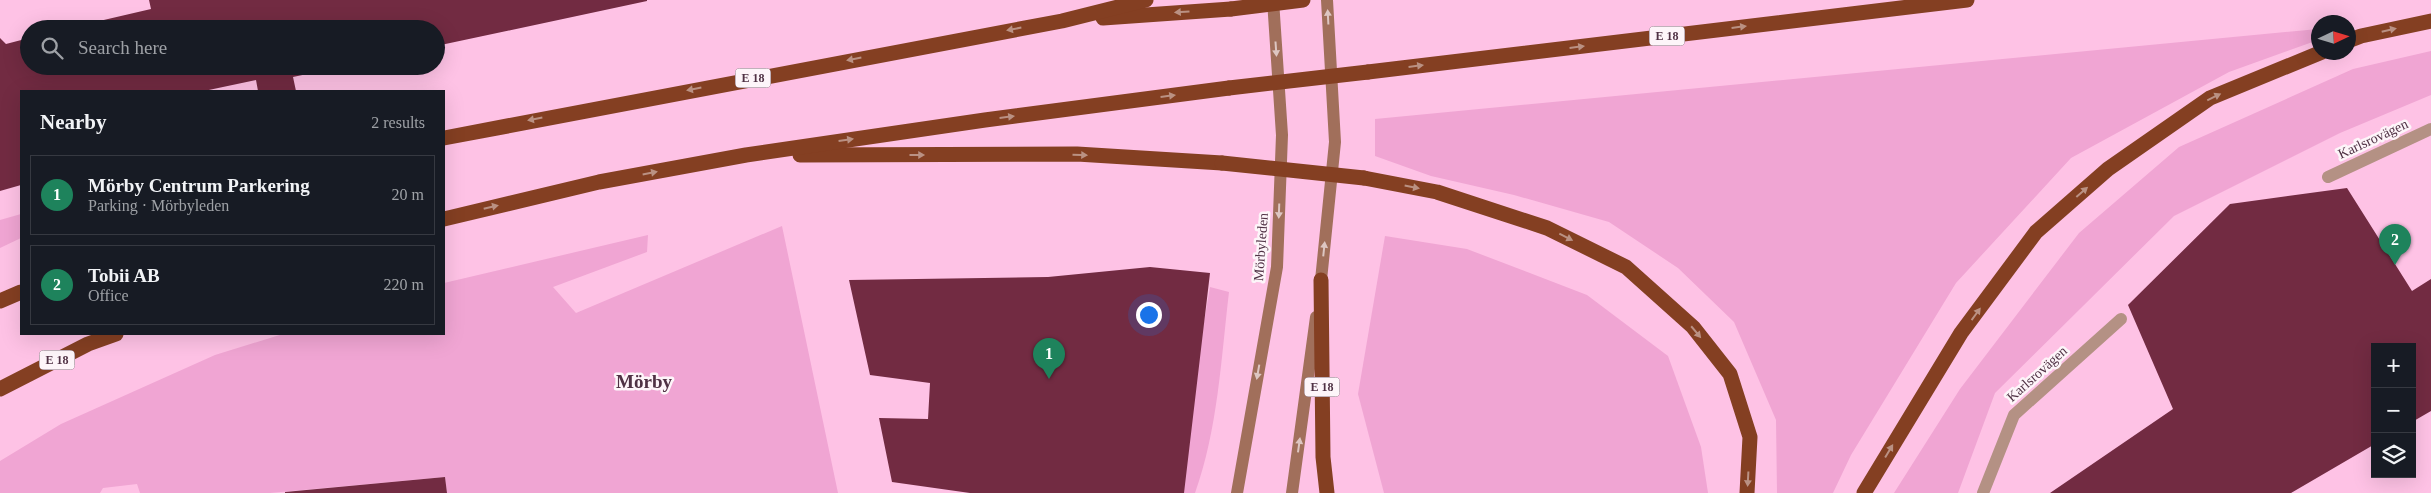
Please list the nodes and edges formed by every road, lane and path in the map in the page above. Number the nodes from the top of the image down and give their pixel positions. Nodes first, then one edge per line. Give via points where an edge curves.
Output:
1 (1146, 0) edge
2 (1273, 0) edge
3 (1303, 0) edge
4 (1327, 0) edge
5 (1967, 0) edge
6 (1062, 20) junction
7 (2431, 21) edge
8 (2356, 38) edge
9 (2311, 57) edge
10 (2431, 129) edge
11 (445, 138) edge
12 (746, 155) junction
13 (2328, 177) dead end
14 (445, 219) edge
15 (1321, 280) junction
16 (20, 292) edge
17 (0, 301) edge
18 (2120, 319) dead end
19 (113, 335) edge
20 (0, 389) edge
21 (1237, 493) edge
22 (1292, 493) edge
23 (1327, 493) edge
24 (1748, 493) edge
25 (1864, 493) edge
26 (1984, 493) edge

1 - 6 highway
2 -> 21 street, Mörbyleden via 1282,135 1277,267
3 -> 6 highway, E 18, bridge via 1231,9
15 -> 4 street via 1335,142
12 -> 5 highway, E 18, bridge via 1229,88
6 -> 11 highway, E 18
8 -> 7 highway
25 -> 9 highway via 1961,333 2036,232 2108,169 2210,98
10 - 13 lane, Karlsrovägen
14 -> 12 highway, E 18 via 599,182
12 -> 24 highway, E 18, bridge via 1077,154 1222,163 1364,178 1437,192 1548,228 1626,268 1693,328 1730,374 1750,437
22 -> 15 street
15 - 23 highway, E 18 via 1322,457
16 - 17 highway
18 - 26 lane, Karlsrovägen via 2014,416
19 - 20 highway, E 18 via 88,344

